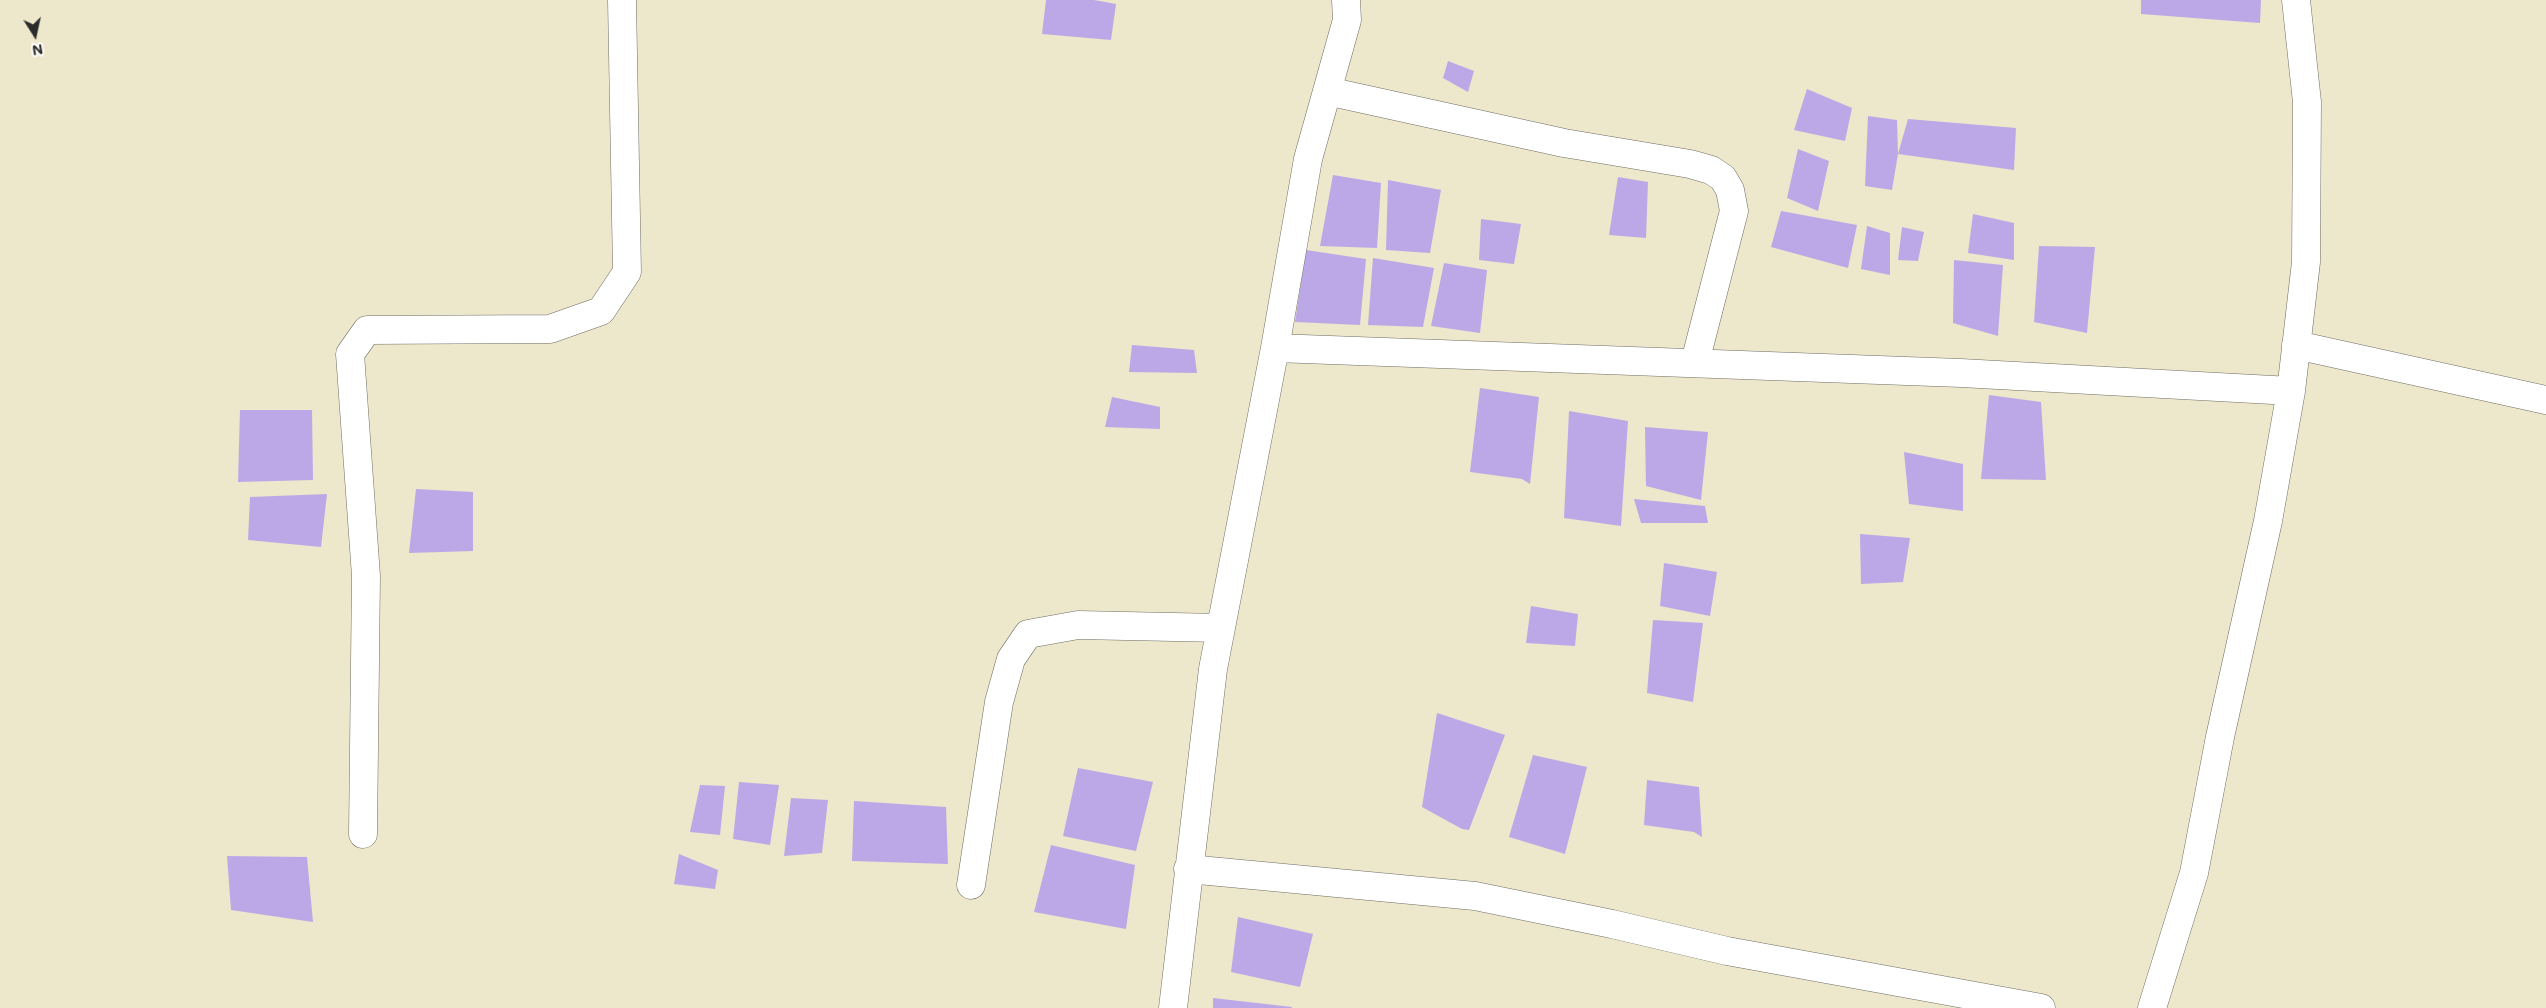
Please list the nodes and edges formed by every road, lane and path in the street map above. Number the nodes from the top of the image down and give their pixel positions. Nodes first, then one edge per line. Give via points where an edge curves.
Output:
1 (622, 0) edge
2 (1346, 0) edge
3 (2296, 0) edge
4 (1328, 91) junction
5 (2296, 345) junction
6 (1275, 348) junction
7 (1695, 362) junction
8 (2291, 391) junction
9 (2546, 400) edge
10 (1221, 628) junction
11 (363, 834) dead end
12 (1188, 869) junction
13 (971, 885) dead end
14 (1173, 1008) edge
15 (2041, 1008) edge
16 (2152, 1008) edge

1 - 11 street via 627,272 601,310 550,329 367,330 350,354 366,576
2 - 4 street via 1347,20
3 - 5 street via 2307,102 2306,262
4 - 6 street via 1308,159
4 - 7 street via 1564,143 1690,164 1711,170 1723,178 1730,190 1734,211
5 - 8 street
5 - 9 street
6 - 7 street
6 - 10 street
7 - 8 street
8 - 16 street via 2268,521 2220,737 2194,873
10 - 12 street
10 - 13 street via 1078,625 1028,634 1011,659 999,702
12 - 14 street
12 - 15 street via 1475,896 1727,951

